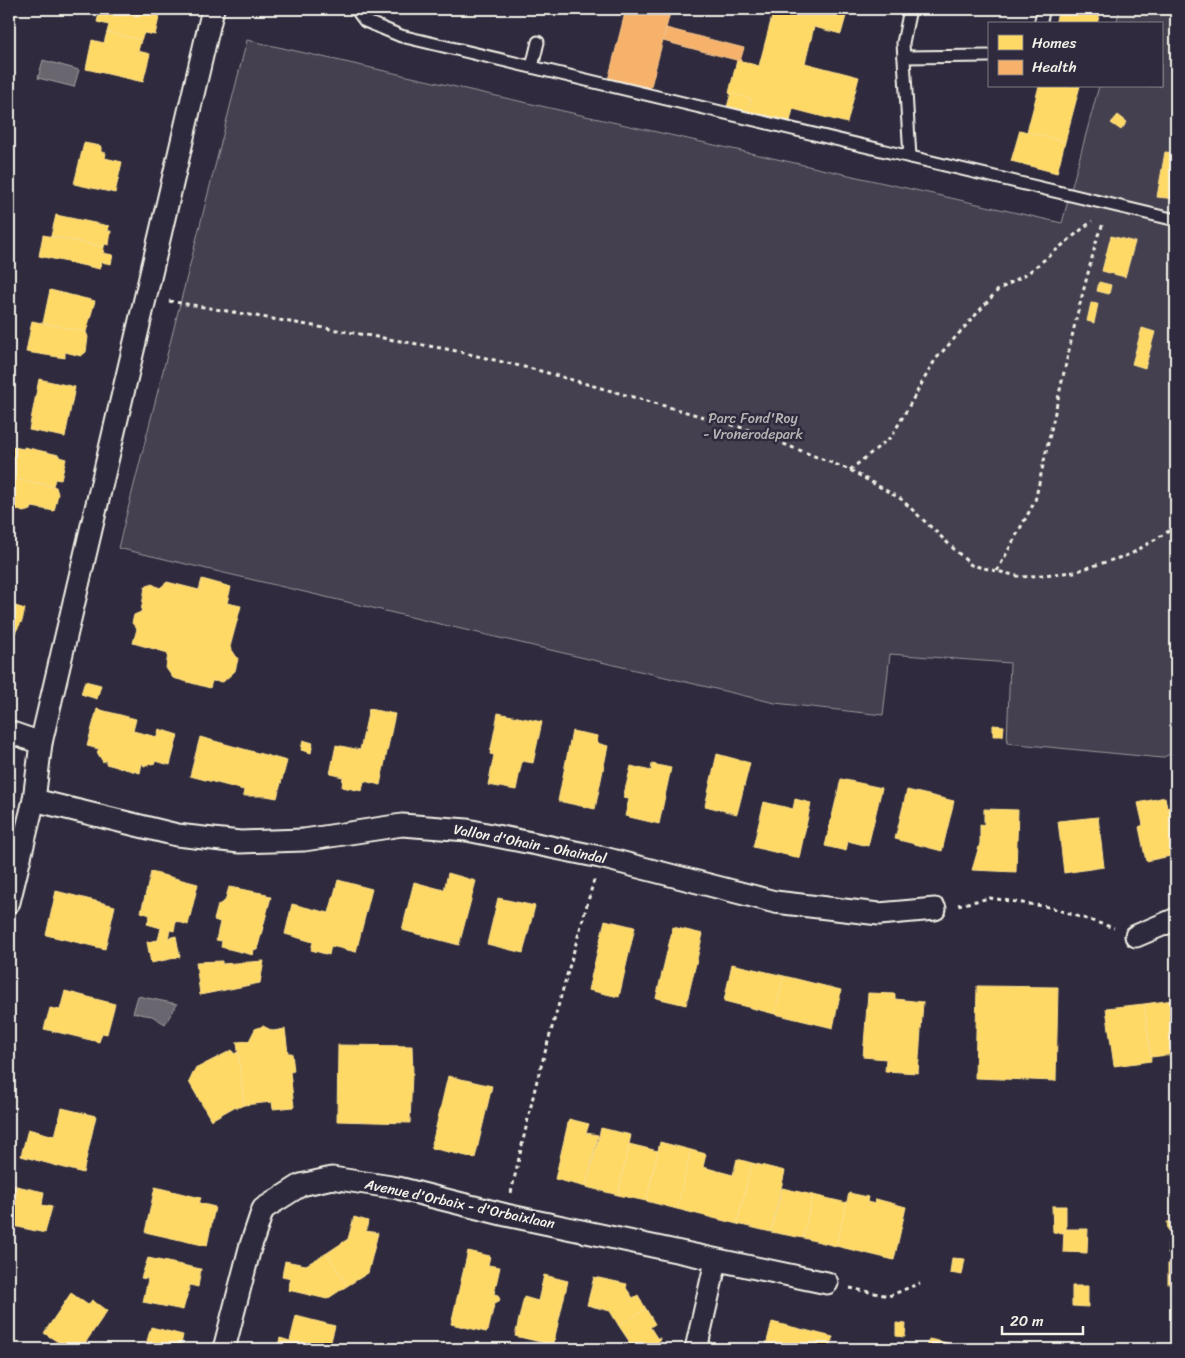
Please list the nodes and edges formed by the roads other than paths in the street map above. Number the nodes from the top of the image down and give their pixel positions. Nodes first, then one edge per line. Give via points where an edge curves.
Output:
1 (213, 9) edge
2 (356, 9) edge
3 (910, 9) edge
4 (1044, 9) edge
5 (1041, 22) edge
6 (538, 42) dead end
7 (988, 56) edge
8 (904, 57) junction
9 (532, 67) junction
10 (910, 157) junction
11 (1176, 220) edge
12 (9, 732) edge
13 (41, 743) junction
14 (34, 800) junction
15 (9, 902) edge
16 (935, 909) road end
17 (1176, 919) edge
18 (1136, 936) road end
19 (716, 1260) junction
20 (836, 1285) road end
21 (224, 1349) edge
22 (696, 1349) edge

1 - 13 street
2 - 9 lane via 366,21 401,36
3 - 8 lane via 903,43
4 - 5 lane
6 - 9 lane
7 - 8 lane
8 - 10 lane
9 - 10 lane
10 - 11 lane
12 - 13 street
13 - 14 street
14 - 15 street
14 - 16 street, Vallon d'Ohain - Ohaindal via 177,836 240,842 304,840 402,825 467,830 600,858 775,902 879,914
17 - 18 street
19 - 20 street, Avenue d'Orbaix - d'Orbaixlaan
19 - 21 street, Avenue d'Orbaix - d'Orbaixlaan via 398,1188 332,1178 301,1185 263,1209
19 - 22 street

